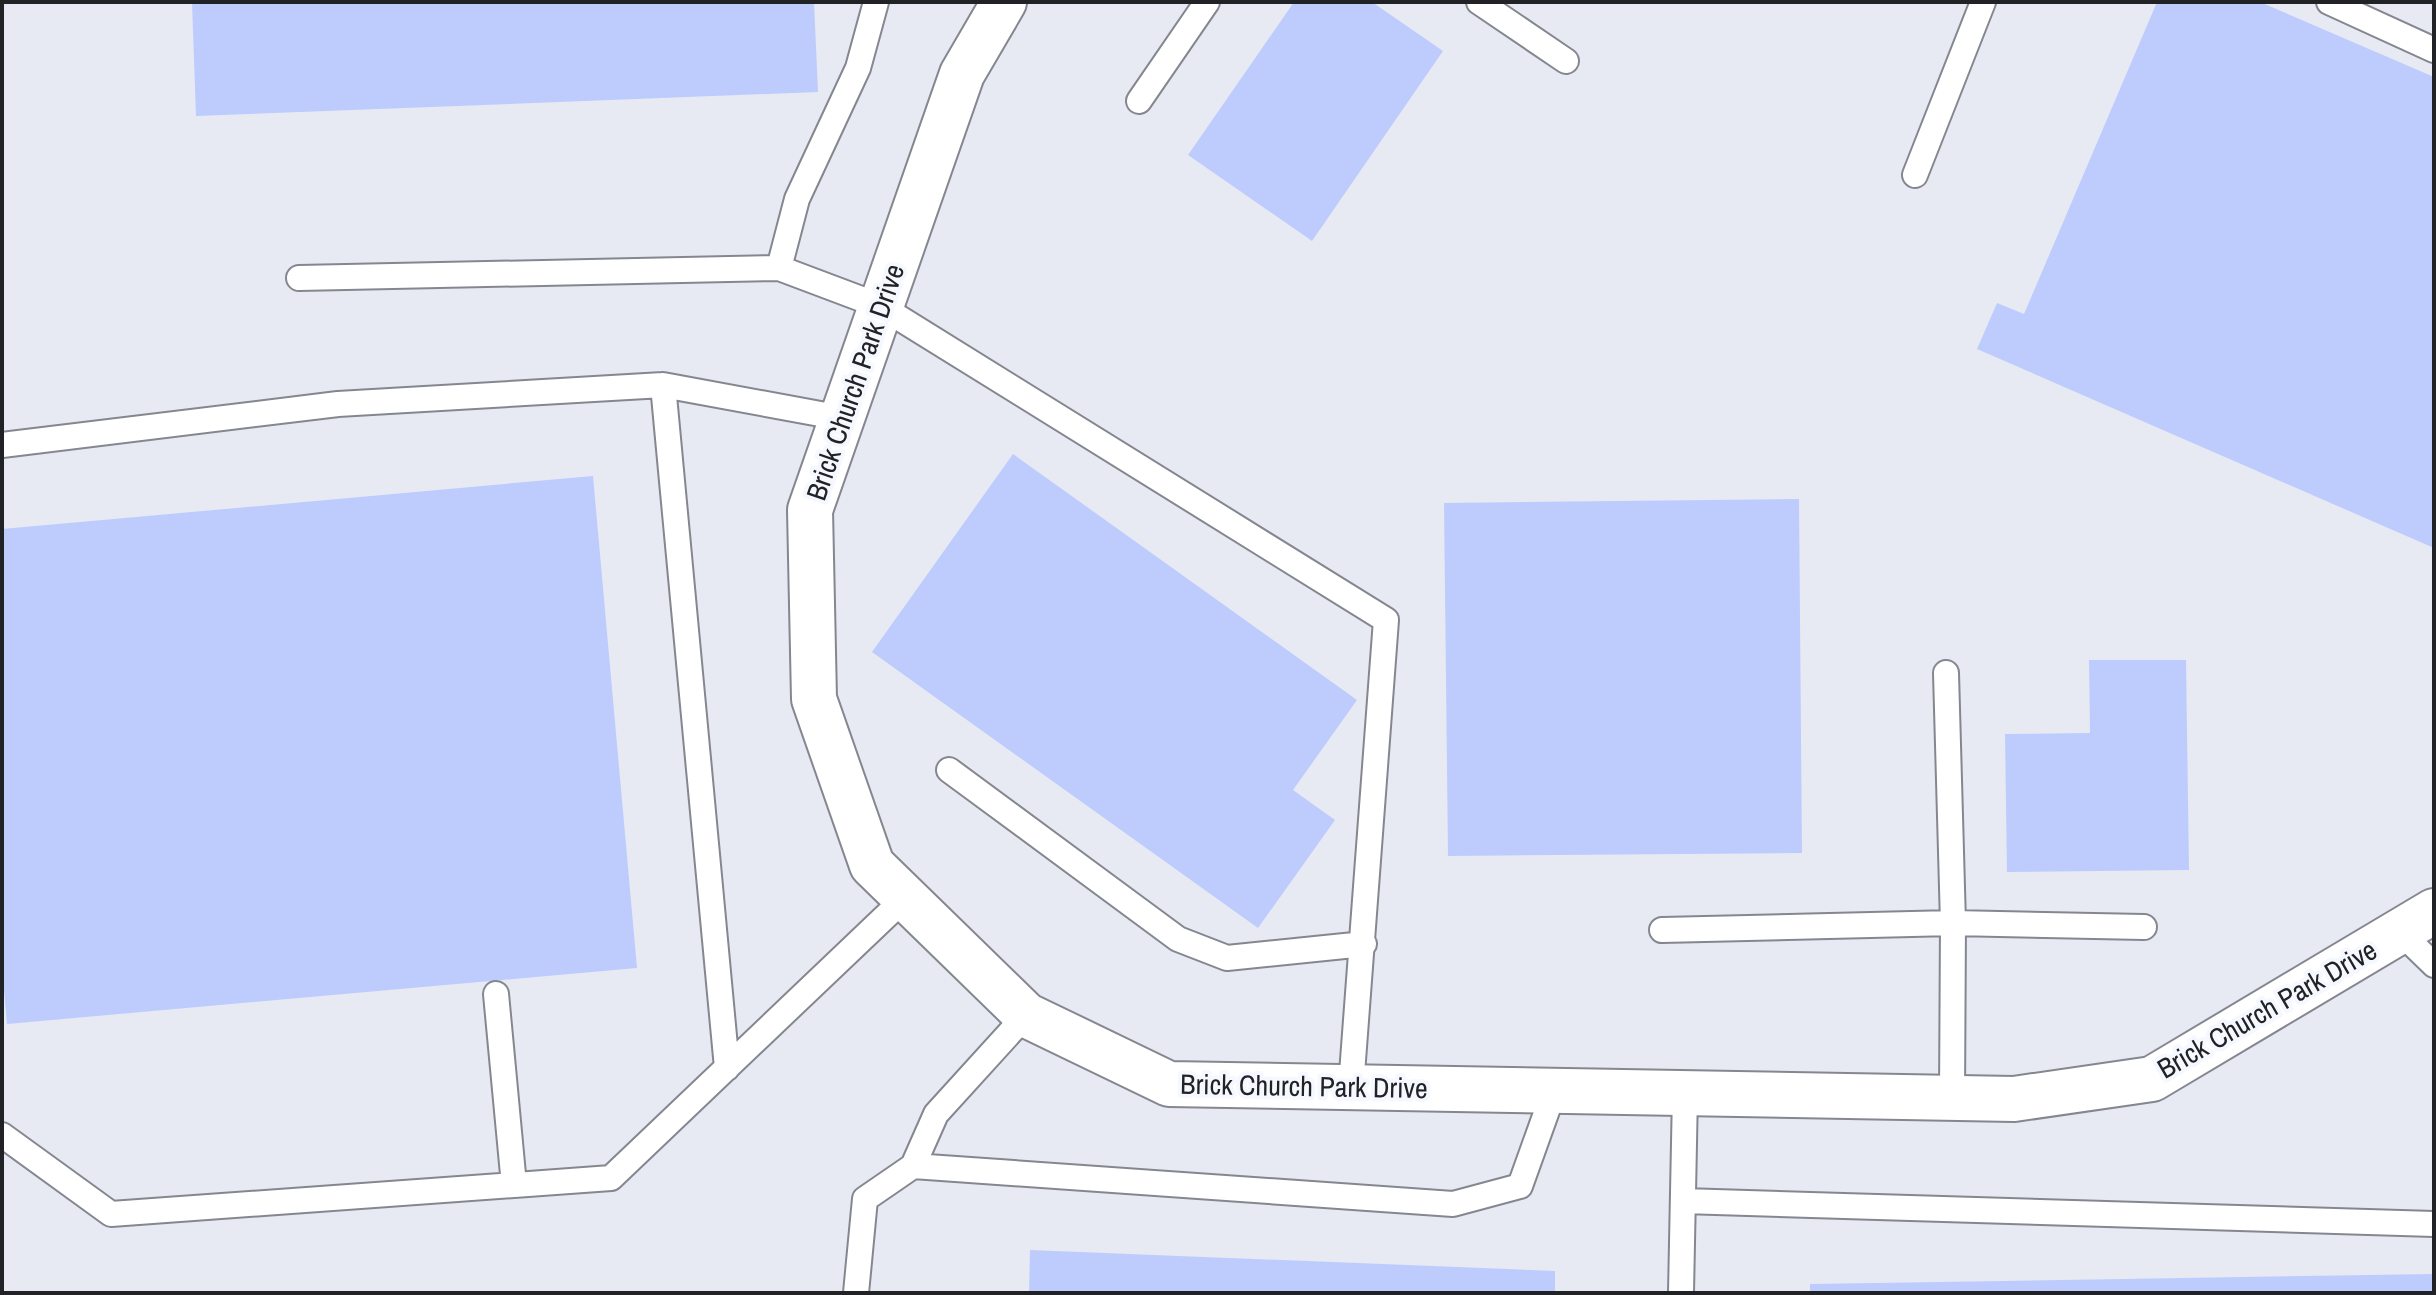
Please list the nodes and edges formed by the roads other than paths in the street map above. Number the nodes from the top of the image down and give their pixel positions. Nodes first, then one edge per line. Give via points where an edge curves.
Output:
1 (876, 2) edge
2 (1004, 2) edge
3 (1207, 2) edge
4 (1479, 2) edge
5 (1983, 2) edge
6 (2329, 2) edge
7 (2434, 50) edge
8 (1566, 61) dead end
9 (1139, 101) dead end
10 (1915, 175) dead end
11 (779, 268) junction
12 (299, 278) dead end
13 (880, 306) junction
14 (663, 385) junction
15 (842, 418) junction
16 (2, 445) edge
17 (1946, 673) dead end
18 (949, 770) dead end
19 (906, 897) junction
20 (2417, 921) edge
21 (1953, 923) junction
22 (2144, 927) dead end
23 (1662, 930) dead end
24 (1364, 944) junction
25 (2434, 965) edge
26 (496, 994) dead end
27 (1026, 1015) junction
28 (727, 1068) junction
29 (1351, 1087) junction
30 (1554, 1091) junction
31 (1685, 1093) junction
32 (1952, 1098) junction
33 (2, 1135) edge
34 (913, 1166) junction
35 (514, 1185) junction
36 (1683, 1201) junction
37 (2434, 1224) edge
38 (856, 1293) edge
39 (1681, 1293) edge

1 - 11 lane via 858,68 797,199
2 - 13 street, Brick Church Park Drive via 962,74
3 - 9 lane
4 - 8 lane
5 - 10 lane
6 - 7 lane
11 - 12 lane
11 - 13 lane
13 - 15 street, Brick Church Park Drive
13 - 24 lane via 1386,620
14 - 15 lane
14 - 16 lane via 338,404
14 - 28 lane
15 - 19 street, Brick Church Park Drive via 810,510 814,699 872,865
17 - 21 lane
18 - 24 lane via 1178,939 1227,958
19 - 27 street, Brick Church Park Drive
19 - 28 lane
20 - 25 lane
20 - 32 street, Brick Church Park Drive via 2152,1079 2014,1099
21 - 22 lane
21 - 23 lane
21 - 32 lane
24 - 29 lane
26 - 35 lane
27 - 29 street, Brick Church Park Drive via 1169,1084
27 - 34 lane via 936,1114
28 - 35 lane via 611,1178
29 - 30 street, Brick Church Park Drive
30 - 31 street, Brick Church Park Drive
30 - 34 lane via 1520,1186 1453,1204
31 - 32 street, Brick Church Park Drive
31 - 36 lane
33 - 35 lane via 111,1214
34 - 38 lane via 865,1199
36 - 37 lane
36 - 39 lane

